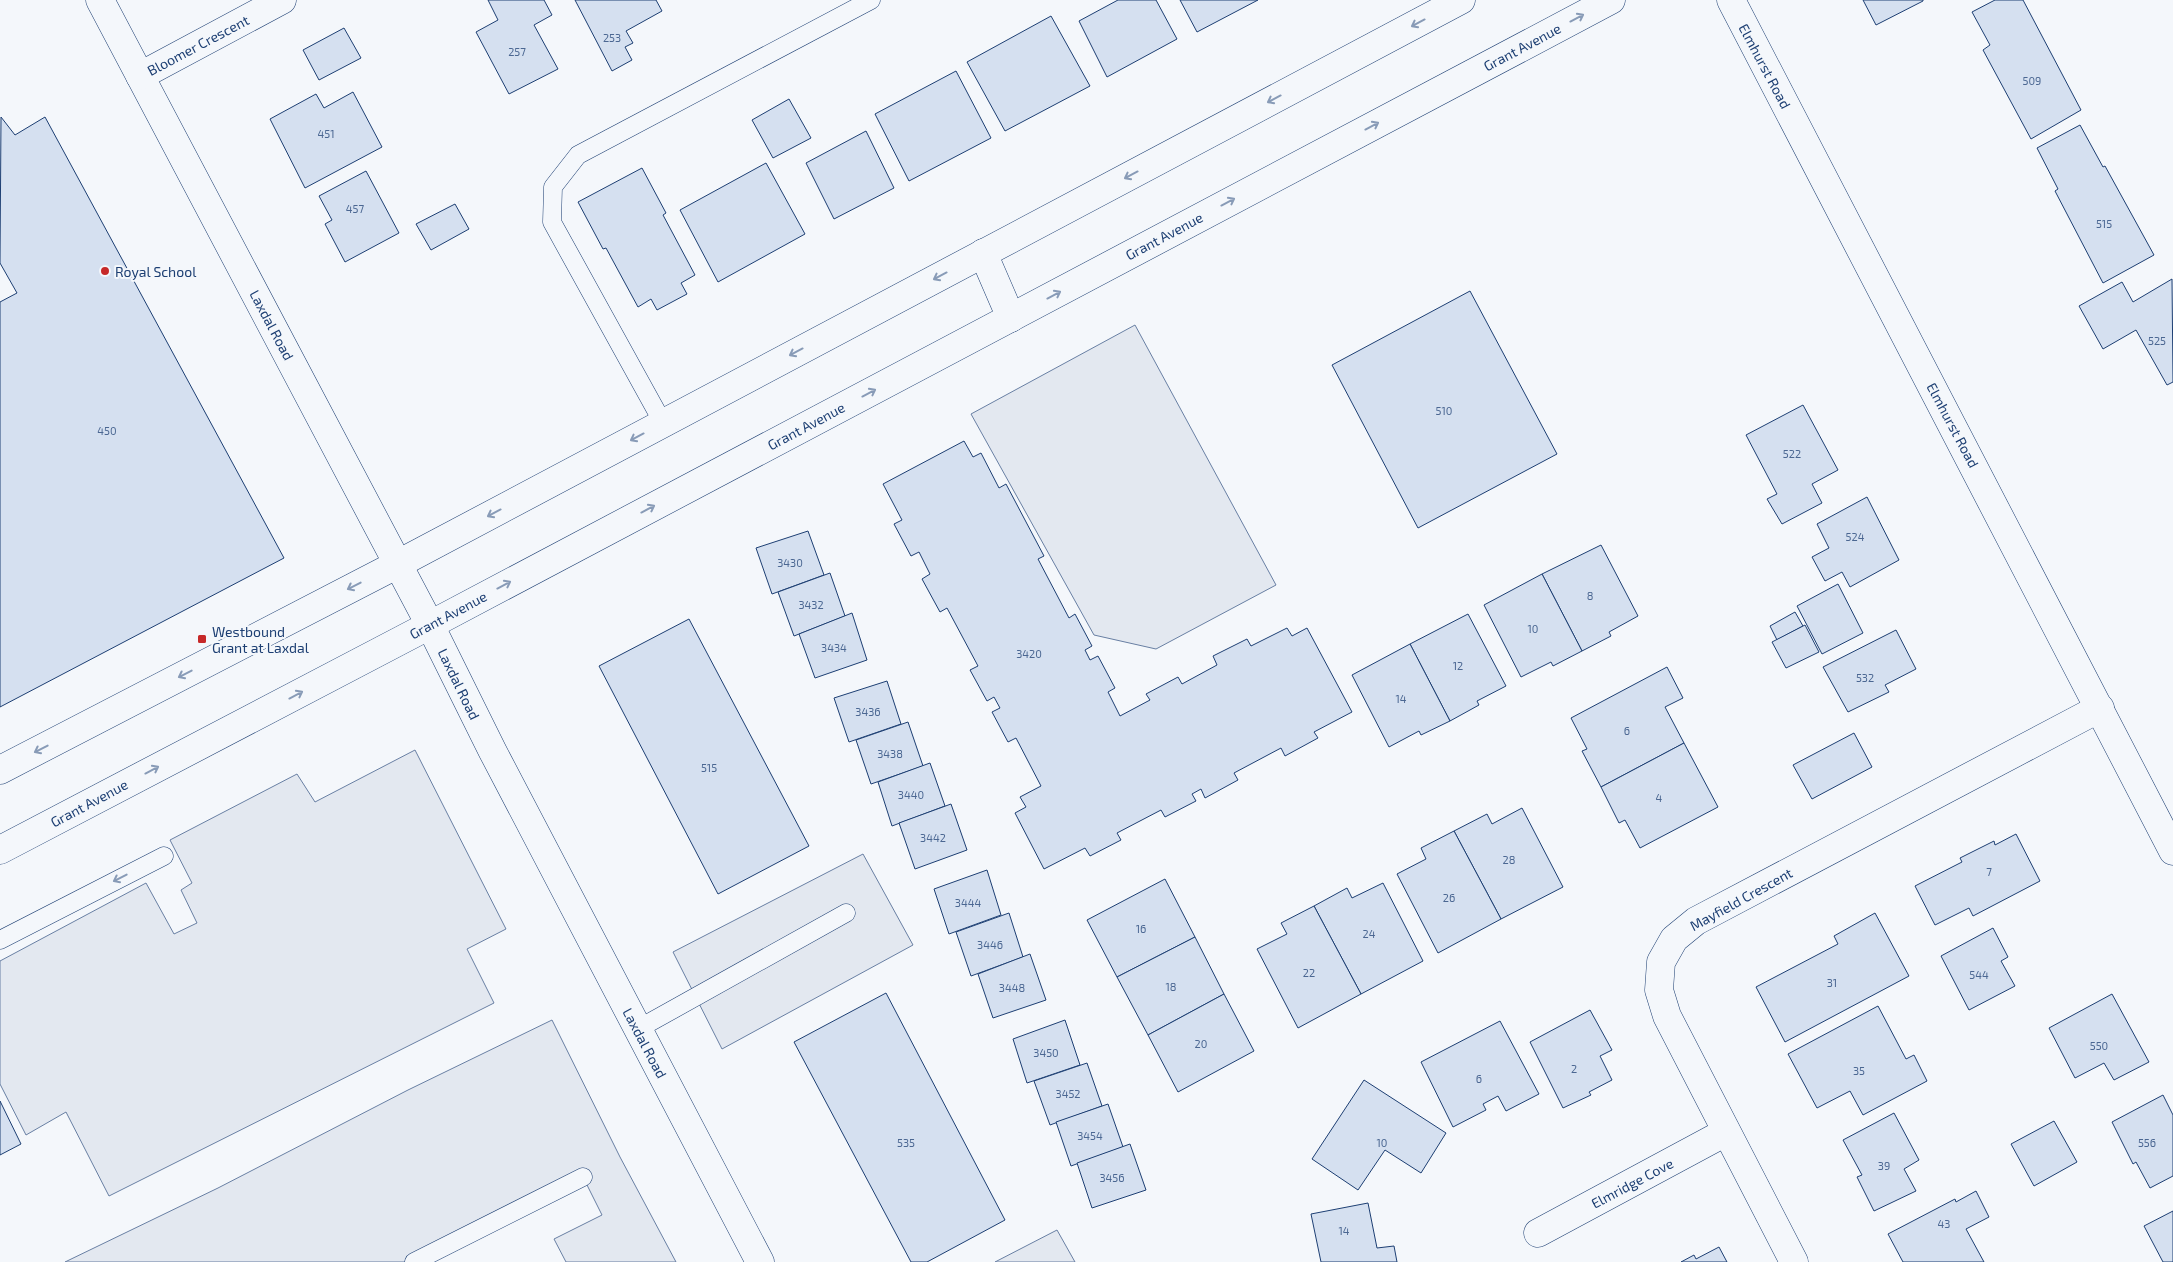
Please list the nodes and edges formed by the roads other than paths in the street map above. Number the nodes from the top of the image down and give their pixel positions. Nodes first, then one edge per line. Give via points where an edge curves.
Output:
1 (100, 0) edge
2 (282, 0) edge
3 (871, 0) edge
4 (1461, 0) edge
5 (1611, 0) edge
6 (1731, 0) edge
7 (140, 76) junction
8 (983, 253) junction
9 (1010, 318) junction
10 (663, 423) junction
11 (398, 564) junction
12 (430, 625) junction
13 (2100, 708) junction
14 (0, 770) edge
15 (0, 850) edge
16 (2173, 851) edge
17 (164, 856) dead end
18 (846, 913) dead end
19 (0, 940) edge
20 (638, 1029) junction
21 (1726, 1132) junction
22 (583, 1177) dead end
23 (1538, 1233) dead end
24 (414, 1262) edge
25 (760, 1262) edge
26 (1794, 1262) edge

1 - 7 street, Laxdal Road
2 - 7 street, Bloomer Crescent
3 - 10 lane via 578,155 553,186 552,222
4 -> 8 street
9 -> 5 street, Grant Avenue
6 - 13 street, Elmhurst Road
7 - 11 street, Laxdal Road
8 - 9 street
8 -> 10 street
12 -> 9 street, Grant Avenue
10 -> 11 street
11 - 12 street, Laxdal Road
11 -> 14 street
15 -> 12 street, Grant Avenue
12 - 20 street, Laxdal Road
13 - 16 street, Elmhurst Road
13 - 21 street, Mayfield Crescent via 1696,921 1674,939 1661,962 1659,990 1667,1016
17 -> 19 lane
18 - 20 lane
20 - 25 street, Laxdal Road
21 - 23 street, Elmridge Cove
21 - 26 street, Mayfield Crescent
22 - 24 lane

